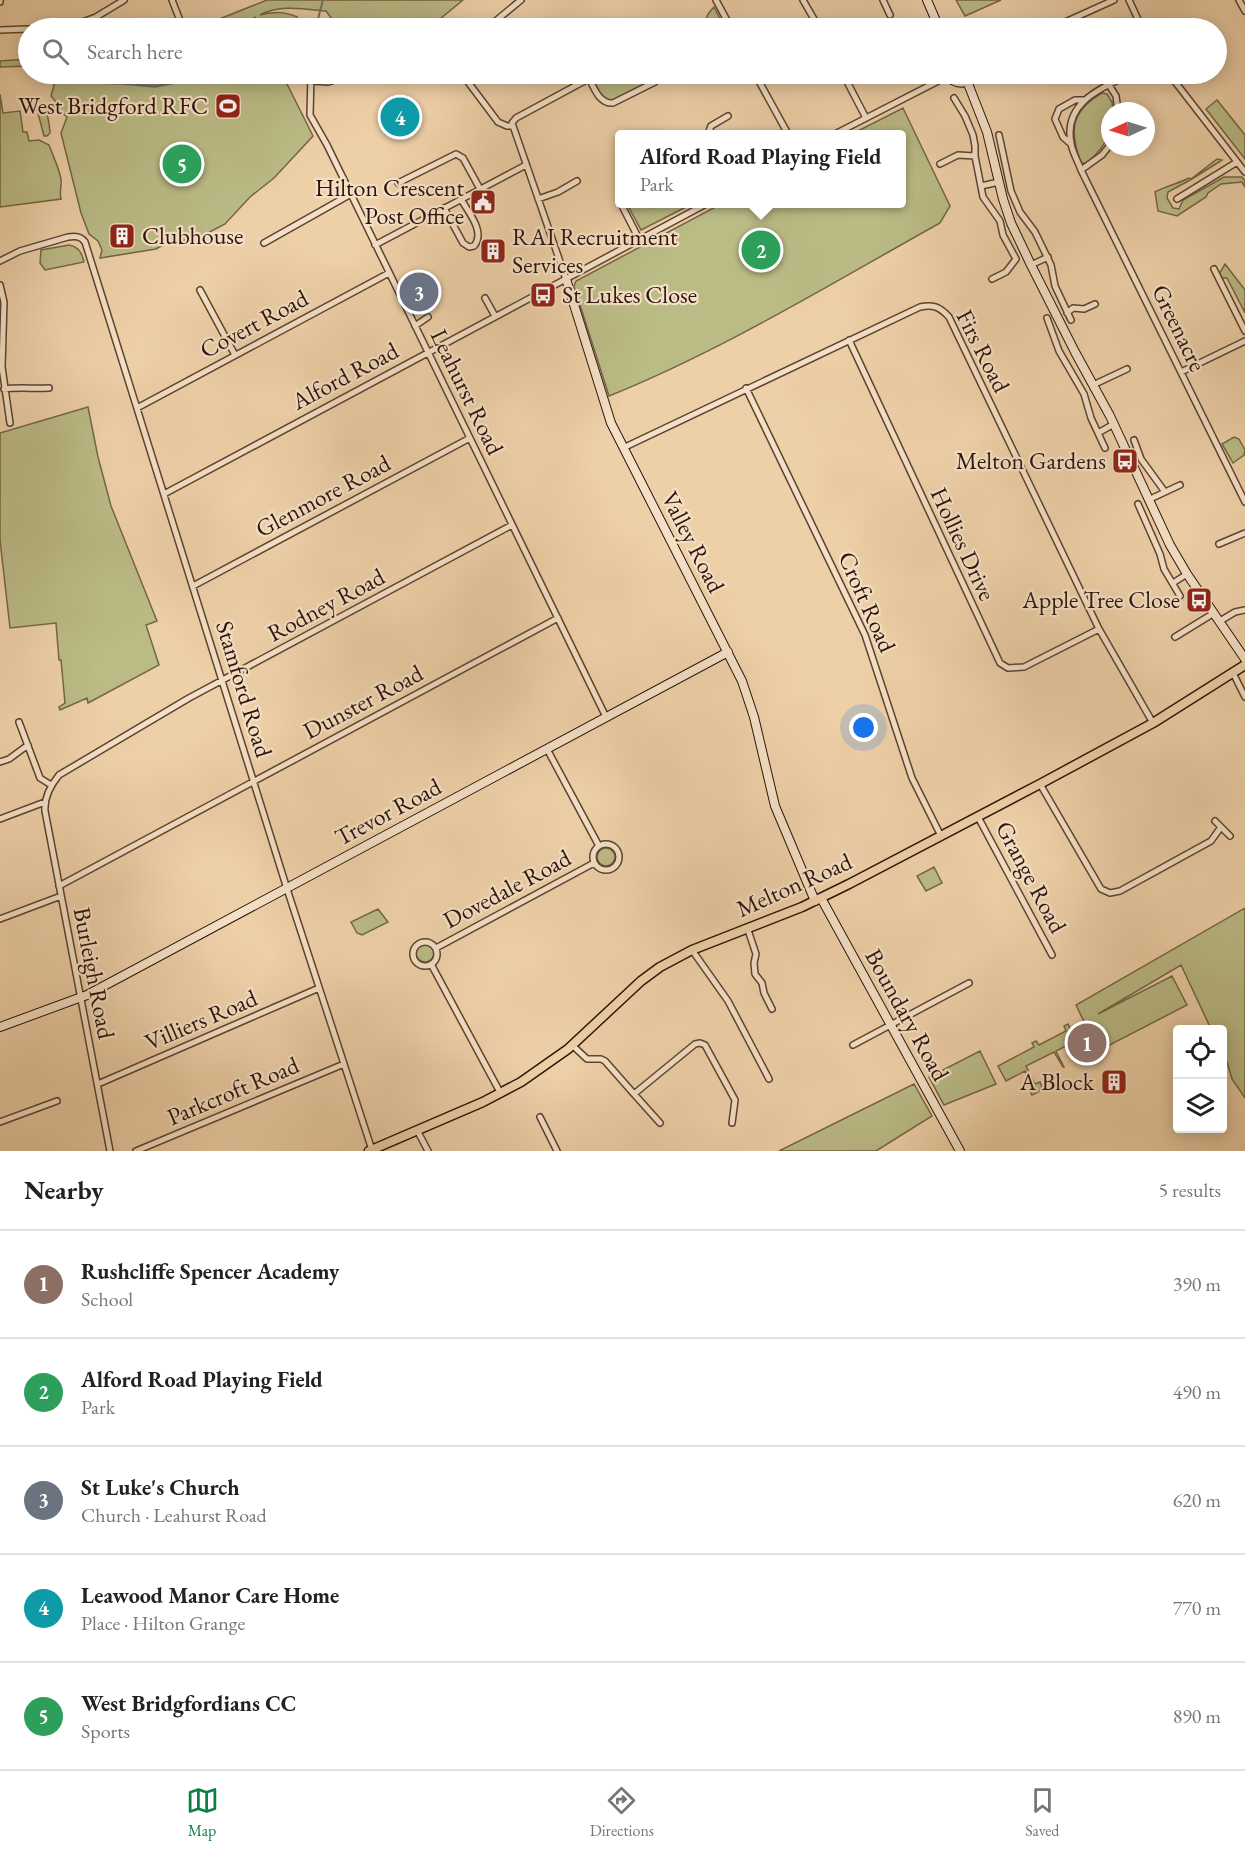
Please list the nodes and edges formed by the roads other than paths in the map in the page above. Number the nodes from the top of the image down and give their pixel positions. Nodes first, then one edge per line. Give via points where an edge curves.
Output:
1 (124, 0) edge
2 (172, 0) edge
3 (521, 0) edge
4 (716, 0) edge
5 (803, 0) edge
6 (883, 0) edge
7 (927, 0) edge
8 (1114, 0) edge
9 (1129, 0) edge
10 (1239, 0) edge
11 (1245, 11) edge
12 (890, 15) dead end
13 (96, 17) edge
14 (179, 18) edge
15 (499, 18) edge
16 (726, 18) edge
17 (813, 18) edge
18 (935, 18) edge
19 (1074, 18) edge
20 (1137, 18) edge
21 (18, 29) edge
22 (0, 30) edge
23 (312, 84) edge
24 (328, 84) edge
25 (470, 84) edge
26 (575, 84) edge
27 (593, 84) edge
28 (651, 84) edge
29 (760, 84) edge
30 (848, 84) edge
31 (931, 84) edge
32 (968, 84) edge
33 (1177, 84) edge
34 (1109, 85) joint
35 (328, 89) dead end
36 (954, 98) dead end
37 (1085, 100) junction
38 (1117, 102) edge
39 (728, 116) dead end
40 (866, 118) junction
41 (512, 126) junction
42 (710, 130) edge
43 (785, 130) edge
44 (844, 130) edge
45 (999, 135) dead end
46 (1071, 144) junction
47 (975, 156) junction
48 (1101, 156) edge
49 (1237, 162) junction
50 (940, 164) dead end
51 (526, 165) junction
52 (1082, 170) junction
53 (1245, 172) edge
54 (577, 181) dead end
55 (999, 182) junction
56 (398, 183) dead end
57 (981, 186) junction
58 (480, 189) junction
59 (351, 194) junction
60 (461, 199) junction
61 (538, 200) junction
62 (1177, 200) dead end
63 (444, 208) junction
64 (623, 208) edge
65 (699, 208) edge
66 (639, 240) junction
67 (264, 243) dead end
68 (375, 245) junction
69 (1048, 257) junction
70 (0, 261) edge
71 (1031, 265) junction
72 (1214, 268) dead end
73 (389, 273) junction
74 (566, 279) junction
75 (992, 279) dead end
76 (0, 285) edge
77 (200, 290) dead end
78 (485, 298) dead end
79 (1095, 304) dead end
80 (1067, 313) junction
81 (495, 316) junction
82 (428, 317) dead end
83 (1047, 318) dead end
84 (1071, 320) dead end
85 (415, 326) junction
86 (1245, 331) edge
87 (2, 337) edge
88 (849, 340) junction
89 (1245, 341) edge
90 (428, 352) junction
91 (234, 355) junction
92 (1126, 369) dead end
93 (1181, 372) junction
94 (1093, 385) junction
95 (49, 388) dead end
96 (747, 388) junction
97 (4, 389) junction
98 (137, 408) junction
99 (10, 423) dead end
100 (1114, 424) junction
101 (1098, 433) junction
102 (470, 438) junction
103 (1134, 440) dead end
104 (623, 448) junction
105 (1105, 448) dead end
106 (1180, 485) dead end
107 (1165, 492) junction
108 (164, 494) junction
109 (1148, 500) junction
110 (1245, 502) edge
111 (1138, 504) dead end
112 (512, 525) junction
113 (1245, 533) edge
114 (1219, 544) dead end
115 (1187, 574) junction
116 (1173, 584) junction
117 (193, 586) junction
118 (1180, 596) dead end
119 (1245, 610) edge
120 (1214, 613) junction
121 (558, 618) junction
122 (1220, 621) junction
123 (1099, 629) junction
124 (1175, 637) dead end
125 (728, 652) junction
126 (1245, 659) edge
127 (1245, 665) edge
128 (1233, 673) junction
129 (222, 680) junction
130 (1245, 697) edge
131 (606, 717) junction
132 (19, 722) dead end
133 (1153, 723) junction
134 (28, 745) junction
135 (546, 749) junction
136 (0, 762) edge
137 (254, 782) junction
138 (1040, 784) junction
139 (51, 785) junction
140 (45, 802) junction
141 (978, 817) junction
142 (0, 819) edge
143 (1215, 821) dead end
144 (1221, 827) junction
145 (941, 836) junction
146 (1230, 836) dead end
147 (599, 846) junction
148 (594, 863) junction
149 (59, 886) junction
150 (287, 889) junction
151 (61, 896) junction
152 (818, 899) junction
153 (0, 920) edge
154 (747, 927) junction
155 (436, 948) junction
156 (692, 950) junction
157 (1052, 956) dead end
158 (431, 964) junction
159 (969, 983) dead end
160 (320, 988) junction
161 (81, 997) junction
162 (772, 1009) dead end
163 (891, 1026) junction
164 (0, 1027) edge
165 (853, 1045) dead end
166 (572, 1046) junction
167 (344, 1064) junction
168 (769, 1079) dead end
169 (98, 1084) junction
170 (501, 1094) junction
171 (634, 1094) junction
172 (57, 1101) dead end
173 (540, 1117) dead end
174 (0, 1122) edge
175 (660, 1123) dead end
176 (732, 1123) dead end
177 (418, 1131) junction
178 (371, 1150) edge
179 (110, 1151) edge
180 (136, 1151) edge
181 (428, 1151) edge
182 (558, 1151) edge
183 (960, 1151) edge

1 - 13 street
2 - 14 street
3 - 15 street
4 - 16 street
5 - 17 street
6 - 12 street
7 - 18 street
8 - 19 street
9 - 20 street
10 - 11 street
21 - 22 street
23 - 59 street, Leahurst Road via 310,116
24 - 35 street
25 - 41 street via 498,122
26 - 41 street via 516,118
27 - 28 street via 602,100 613,104
29 - 43 street
30 - 40 street
31 - 40 street
32 - 55 street via 987,132
33 - 49 street
34 - 37 street, Greenacre
34 - 38 street
36 - 47 street via 973,135
37 - 46 street, Greenacre via 1070,126
37 - 46 street, Greenacre via 1075,100 1059,109 1055,119
39 - 42 street
40 - 44 street
41 - 51 street, Valley Road
45 - 69 street via 1011,191
46 - 52 street, Greenacre
47 - 50 street via 958,155
47 - 57 street
48 - 52 street
49 - 53 street
49 - 62 street
51 - 58 street
51 - 61 street, Valley Road
52 - 93 street, Greenacre
54 - 61 street
55 - 57 street
55 - 71 street via 1011,223
56 - 58 street via 456,154 463,158
57 - 75 street via 1016,259 1006,272
58 - 60 street
59 - 67 street
59 - 68 street, Leahurst Road
60 - 63 street
60 - 63 street via 479,234 474,246 463,243
61 - 74 street, Valley Road
63 - 68 street
64 - 66 street
65 - 66 street, Alford Road
66 - 74 street, Alford Road
68 - 73 street, Leahurst Road
69 - 71 street
69 - 80 street
70 - 98 street, Stamford Road via 68,237 83,239
71 - 94 street
72 - 86 street
73 - 85 street, Leahurst Road
73 - 91 street, Covert Road
74 - 81 street, Alford Road
74 - 104 street, Valley Road via 603,400
76 - 87 street via 4,302
77 - 91 street
78 - 81 street
79 - 80 street
80 - 84 street
81 - 90 street, Alford Road
82 - 85 street
83 - 101 street via 1059,351 1084,394
85 - 90 street, Leahurst Road
87 - 97 street
88 - 96 street, Firs Road
88 - 123 street, Firs Road via 927,305 936,306 949,317
88 - 123 street, Hollies Drive via 1000,663 1008,668 1024,667
89 - 93 street
90 - 102 street, Leahurst Road
90 - 108 street, Alford Road
91 - 98 street, Covert Road
92 - 94 street
93 - 110 street, Greenacre
94 - 100 street
95 - 97 street
96 - 104 street, Firs Road
96 - 145 street, Croft Road via 865,635 912,778
97 - 99 street
98 - 108 street, Stamford Road
100 - 101 street
100 - 109 street
101 - 105 street
102 - 112 street, Leahurst Road
102 - 117 street, Glenmore Road
103 - 107 street via 1141,459
104 - 125 street, Valley Road
106 - 107 street
107 - 109 street
108 - 117 street, Stamford Road
109 - 115 street
111 - 116 street
112 - 121 street, Leahurst Road
112 - 129 street, Rodney Road
113 - 114 street
115 - 116 street
115 - 120 street
116 - 118 street
117 - 129 street, Stamford Road
119 - 122 street
120 - 122 street
120 - 124 street
121 - 131 street, Leahurst Road
121 - 137 street, Dunster Road
122 - 126 street
123 - 133 street, Firs Road
125 - 131 street, Trevor Road
125 - 152 street, Valley Road via 754,717 775,806
127 - 128 main road, Melton Road
128 - 130 street
128 - 133 main road, Melton Road
129 - 137 street, Stamford Road
129 - 139 street, Rodney Road via 59,775
131 - 135 street, Trevor Road
132 - 134 street
133 - 138 main road, Melton Road
134 - 136 street
134 - 139 street via 40,778
135 - 147 street, Dovedale Road
135 - 150 street, Trevor Road
137 - 149 street, Dunster Road
137 - 150 street, Stamford Road
138 - 141 main road, Melton Road
138 - 144 street via 1101,889 1110,893 1211,841
139 - 140 street
140 - 142 street
140 - 149 street, Burleigh Road
141 - 145 main road, Melton Road
141 - 157 street, Grange Road
143 - 144 street
144 - 146 street
145 - 152 main road, Melton Road
147 - 148 street, Dovedale Road via 594,851
147 - 148 street, Dovedale Road via 614,847 617,862 604,869
148 - 155 street, Dovedale Road
149 - 151 street, Burleigh Road
150 - 160 street, Stamford Road
150 - 161 street, Trevor Road
151 - 153 street
151 - 161 street, Burleigh Road
152 - 154 main road, Melton Road
152 - 163 street, Boundary Road
154 - 156 main road, Melton Road
154 - 162 street via 756,954 755,974
155 - 158 street, Dovedale Road via 437,955
155 - 158 street, Dovedale Road via 423,941 413,952 420,965
156 - 166 main road, Melton Road via 641,981
156 - 168 street via 728,1001
158 - 170 street, Dovedale Road
159 - 163 street
160 - 167 street, Stamford Road
160 - 169 street, Villiers Road
161 - 164 street, Trevor Road
161 - 169 street, Burleigh Road
163 - 165 street
163 - 183 street, Boundary Road
166 - 170 main road, Melton Road
166 - 171 street via 587,1059 605,1061
167 - 178 street, Stamford Road
167 - 180 street, Parkcroft Road
169 - 179 street, Burleigh Road
170 - 177 main road, Melton Road
171 - 175 street
171 - 176 street via 700,1042 735,1100
172 - 174 street
173 - 182 street
177 - 178 main road, Melton Road
177 - 181 street

